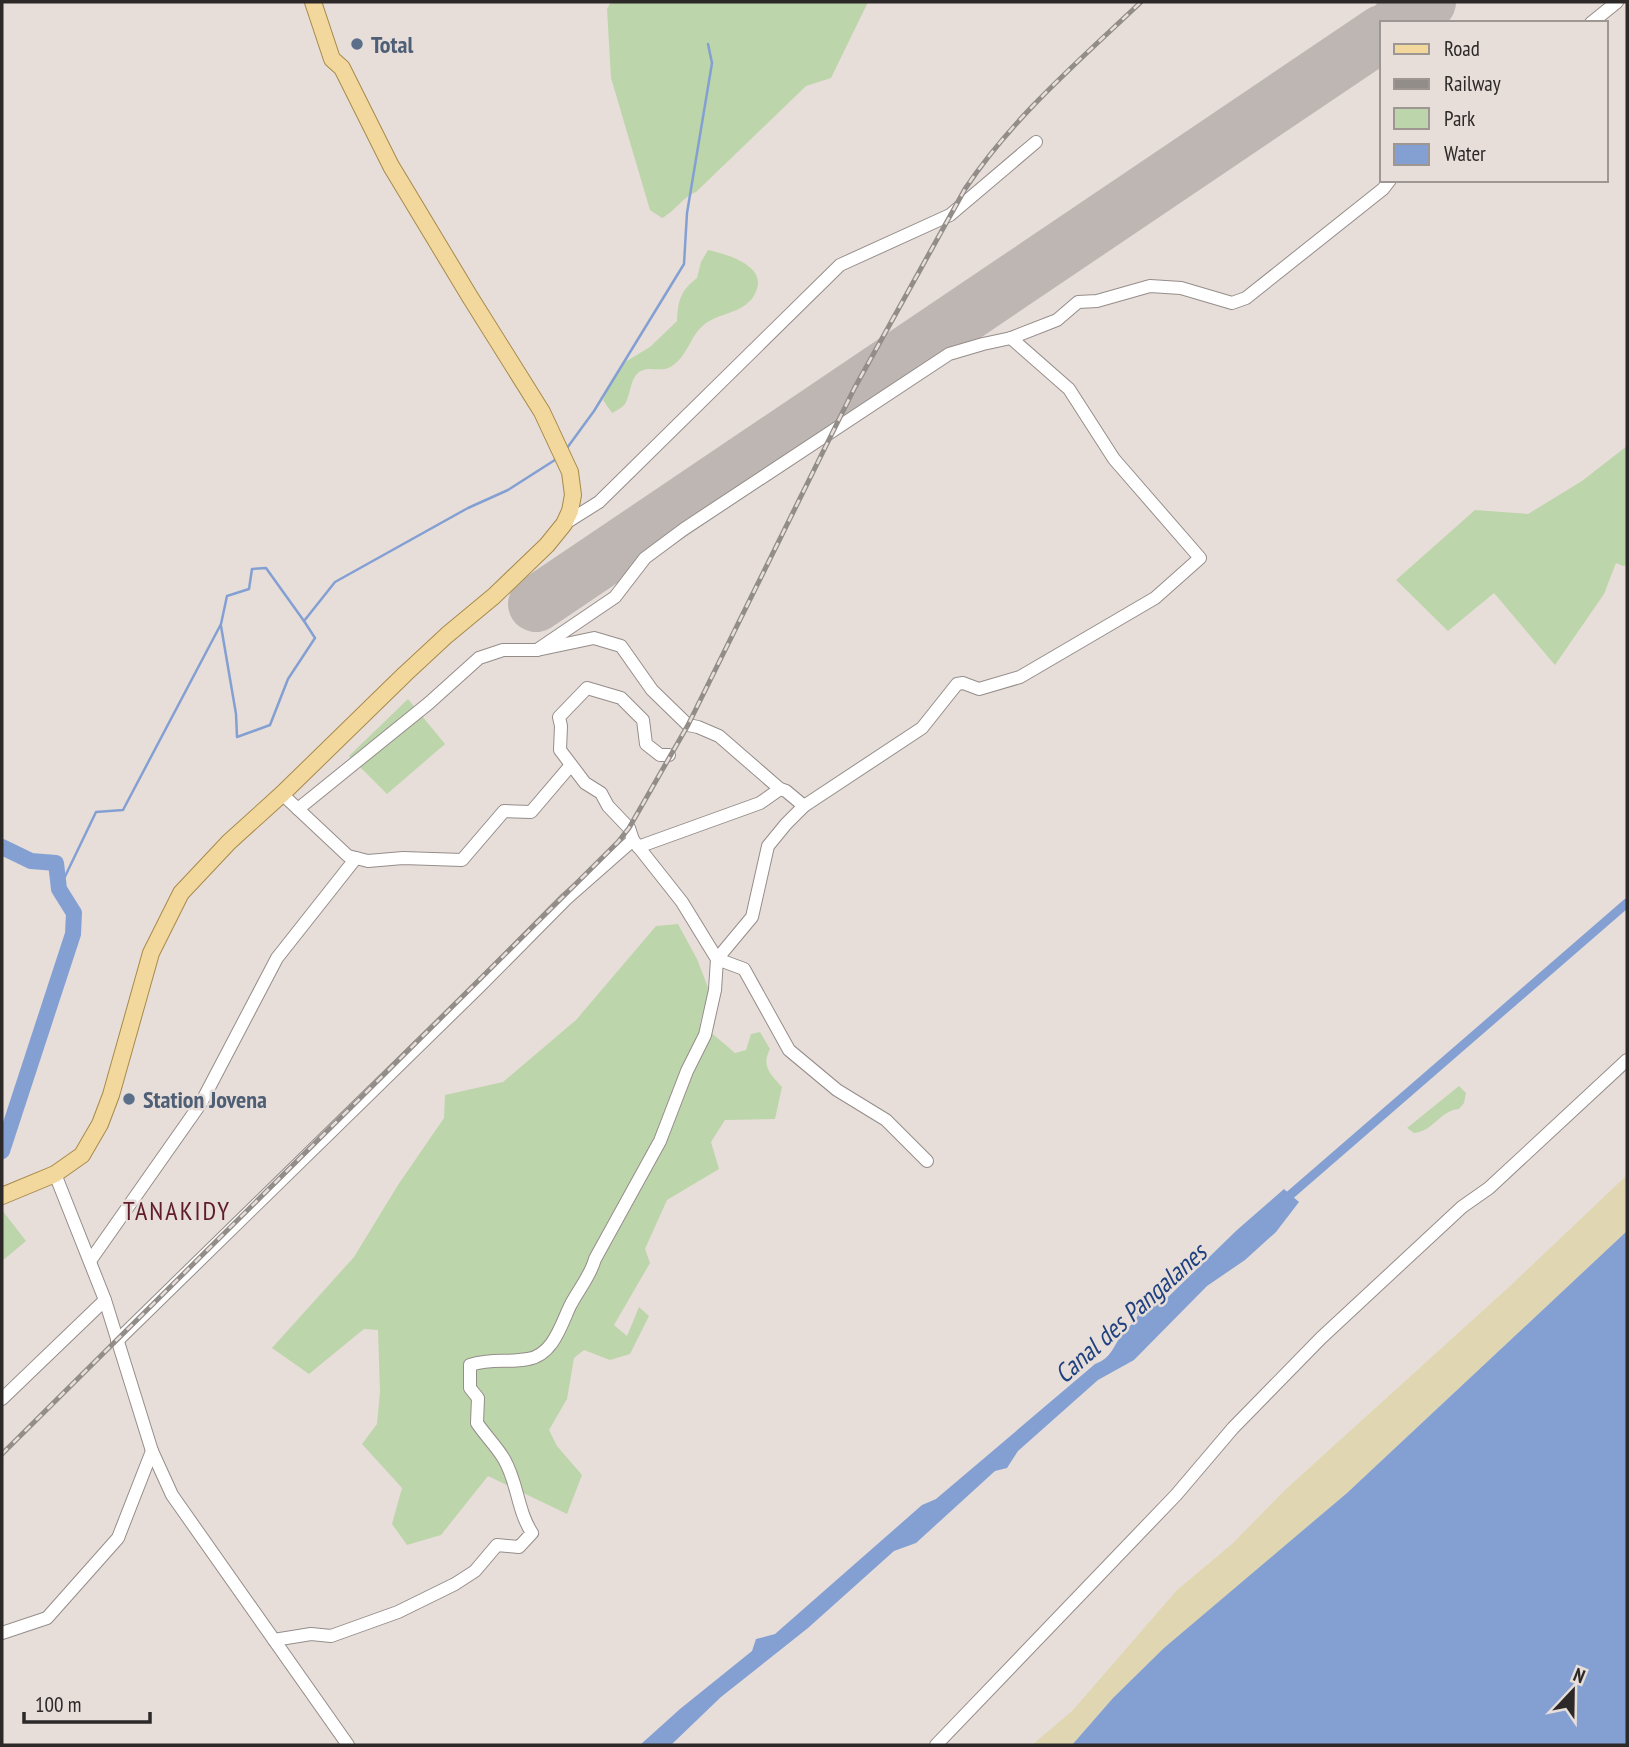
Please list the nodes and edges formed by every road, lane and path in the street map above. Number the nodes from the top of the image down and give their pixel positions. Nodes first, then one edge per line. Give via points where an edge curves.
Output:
1 (313, 2) edge
2 (1617, 2) edge
3 (1593, 21) edge
4 (1036, 142) dead end
5 (1388, 182) edge
6 (1012, 338) junction
7 (564, 524) junction
8 (537, 650) junction
9 (669, 755) dead end
10 (571, 765) junction
11 (780, 789) junction
12 (282, 794) junction
13 (804, 806) junction
14 (298, 809) junction
15 (636, 843) junction
16 (356, 858) junction
17 (717, 959) junction
18 (1627, 1060) edge
19 (927, 1161) dead end
20 (55, 1174) junction
21 (2, 1196) edge
22 (90, 1261) junction
23 (105, 1300) junction
24 (117, 1341) junction
25 (2, 1399) edge
26 (152, 1451) junction
27 (2, 1633) edge
28 (274, 1640) junction
29 (348, 1745) edge
30 (936, 1745) edge

1 - 7 main road via 332,59 342,68 391,166 542,412 570,472 573,495
2 - 3 street
4 - 7 street via 950,215 840,265 599,502
5 - 6 street via 1246,298 1233,303 1181,288 1150,286 1078,302 1057,320
6 - 8 street via 949,354 872,403 645,558 615,597
6 - 13 street via 1069,389 1114,459 1200,558 1154,598 1020,677 979,689 957,684 922,728
7 - 12 main road via 494,596 438,642
8 - 11 street via 594,638 621,646 652,690 688,725 719,736
8 - 14 street via 503,650 479,658
9 - 10 street via 660,755 646,744 643,720 621,698 587,688 559,718 560,750
10 - 15 street via 585,783 601,793
10 - 16 street via 531,812 504,811 462,860
11 - 13 street
11 - 15 street via 760,803
12 - 14 street
12 - 20 main road via 181,893 151,953 100,1124 82,1155
13 - 17 street via 768,846 752,917
14 - 16 street via 348,856
15 - 17 street via 682,902
15 - 24 street via 566,899
16 - 22 street via 277,958 201,1103
17 - 19 street via 744,969 789,1050 837,1090 886,1120
17 - 28 street via 705,1035 660,1141 560,1332 531,1359 470,1365 470,1388 478,1398 477,1423 504,1458 532,1534 519,1547 496,1545 475,1571 456,1584 398,1612 331,1636
18 - 30 street via 1321,1338
20 - 21 main road
20 - 22 street
22 - 23 street
23 - 24 street
23 - 25 street
24 - 26 street
26 - 27 street via 118,1538 47,1618
26 - 28 street via 172,1495
28 - 29 street

